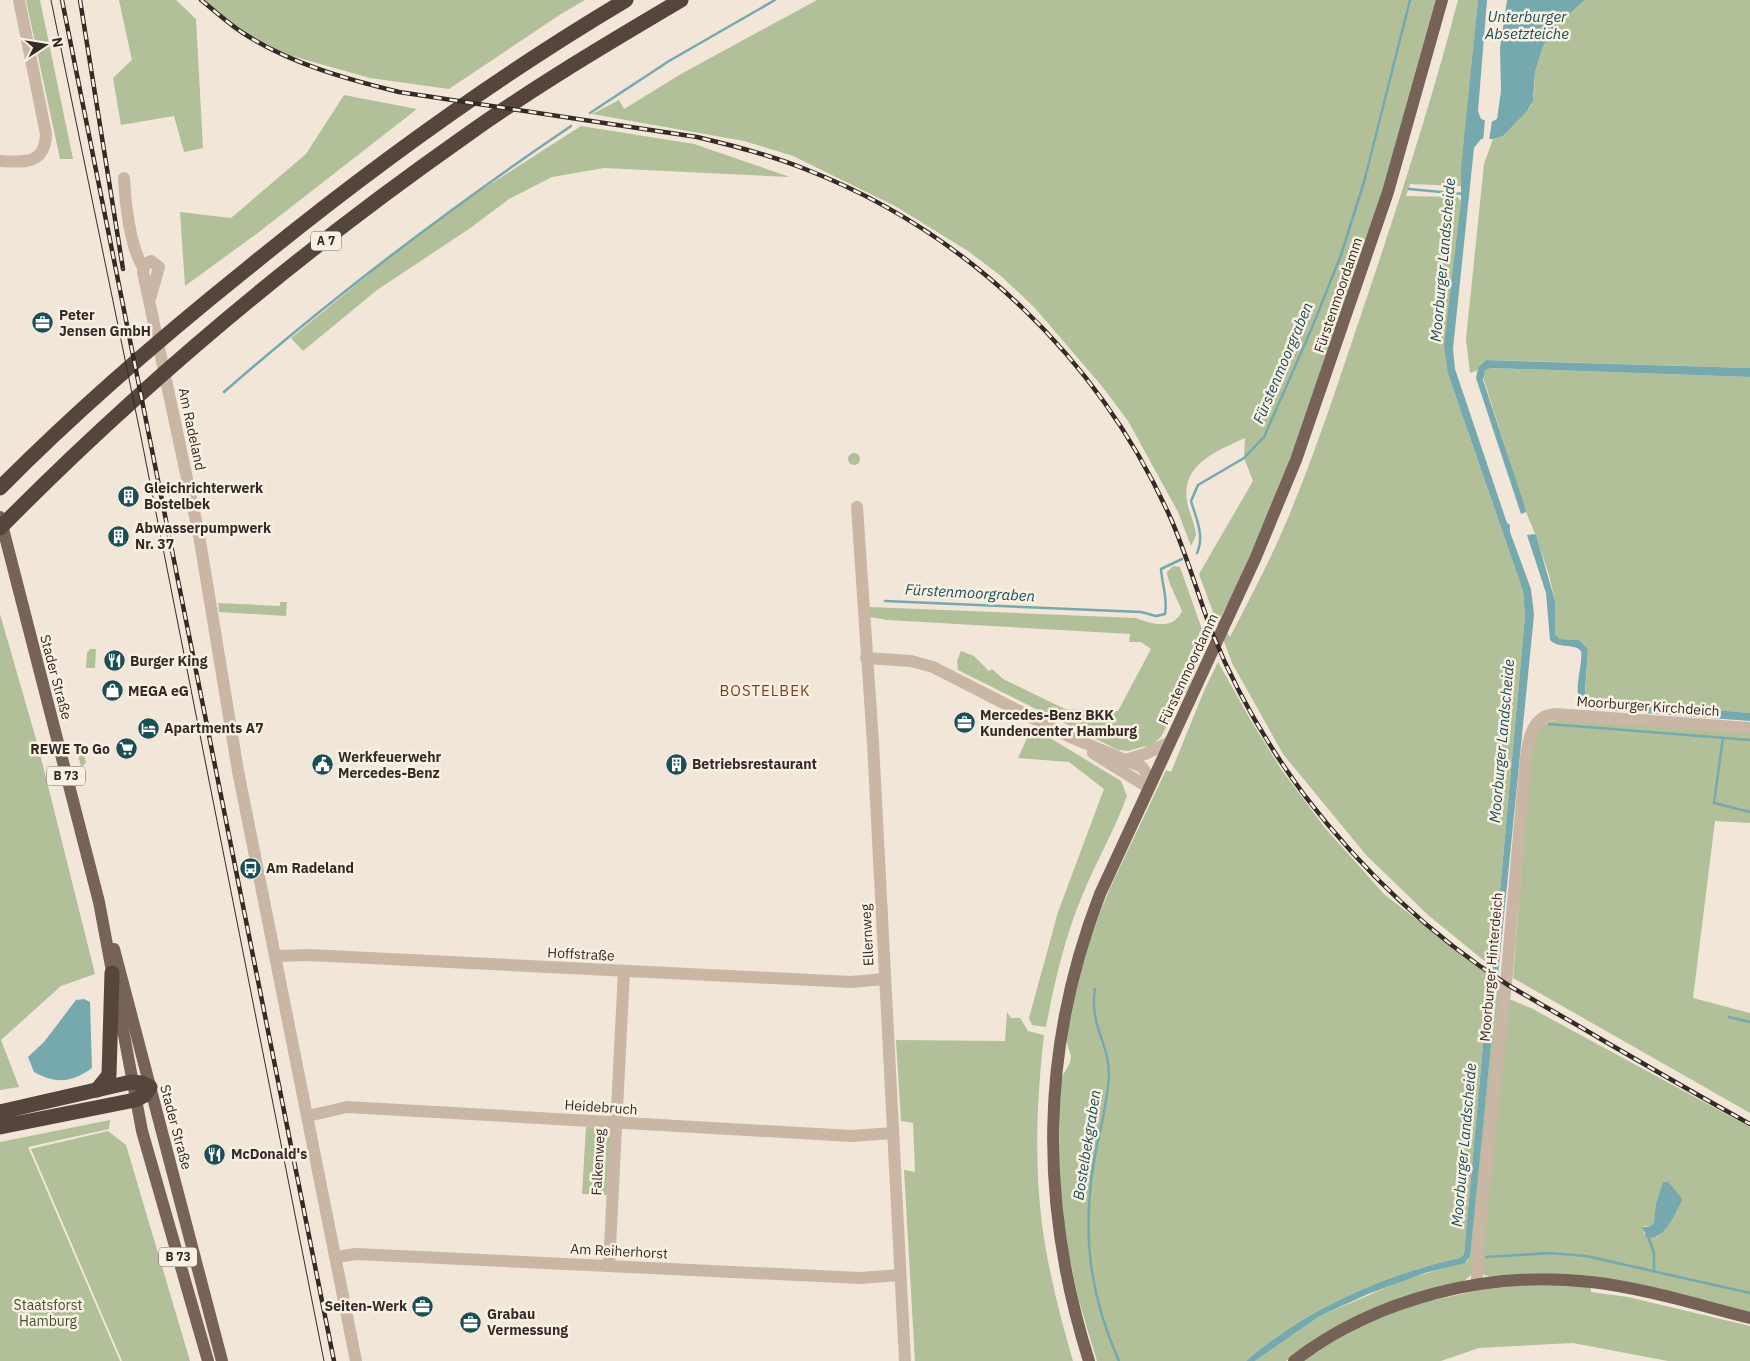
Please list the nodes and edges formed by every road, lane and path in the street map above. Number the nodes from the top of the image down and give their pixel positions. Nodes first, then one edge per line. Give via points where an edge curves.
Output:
1 (20, 0) edge
2 (626, 0) edge
3 (681, 0) edge
4 (1442, 0) edge
5 (0, 161) edge
6 (124, 178) dead end
7 (0, 488) edge
8 (857, 507) dead end
9 (0, 517) edge
10 (0, 528) edge
11 (866, 658) junction
12 (1544, 716) joint
13 (1750, 728) edge
14 (1068, 736) junction
15 (1170, 742) junction
16 (1125, 760) junction
17 (1149, 788) junction
18 (99, 902) junction
19 (276, 956) junction
20 (624, 971) junction
21 (112, 973) junction
22 (884, 979) junction
23 (131, 1082) junction
24 (150, 1087) junction
25 (97, 1090) junction
26 (134, 1100) junction
27 (0, 1112) edge
28 (308, 1116) junction
29 (616, 1123) junction
30 (0, 1127) edge
31 (893, 1133) junction
32 (336, 1257) junction
33 (609, 1266) junction
34 (900, 1275) junction
35 (1476, 1285) junction
36 (1750, 1318) edge
37 (208, 1361) edge
38 (222, 1361) edge
39 (356, 1361) edge
40 (905, 1361) edge
41 (1090, 1361) edge
42 (1294, 1361) edge

1 - 5 street via 46,144 43,152 34,159
2 - 7 highway, A 7 via 475,96 339,194 184,320
3 - 10 highway, A 7 via 516,102 376,202 231,317 126,407
4 - 15 main road, Fürstenmoordamm via 1401,150 1343,327 1280,502
6 - 19 street, Am Radeland via 139,261 143,267 151,261 159,267 150,299 199,534 229,724
8 - 11 street, Ellernweg
9 - 18 main road, Stader Straße / B 73
11 - 14 street via 911,662 933,668
11 - 22 street, Ellernweg
12 - 13 street, Moorburger Kirchdeich via 1560,714
12 - 35 street, Moorburger Hinterdeich via 1533,728 1527,750
14 - 16 street
14 - 17 street
15 - 16 street
15 - 17 main road, Fürstenmoordamm
16 - 17 street via 1145,769
17 - 41 main road, Fürstenmoordamm via 1084,936 1066,1002 1057,1058 1052,1144 1056,1210 1067,1278
18 - 21 main road, Stader Straße / B 73
18 - 24 main road, Stader Straße / B 73 via 121,969
19 - 20 street, Hoffstraße
19 - 28 street, Am Radeland
20 - 22 street, Hoffstraße via 850,982
20 - 29 street, Falkenweg
21 - 23 main road, Stader Straße / B 73
21 - 25 highway via 110,1071
22 - 31 street, Ellernweg
23 - 24 highway
23 - 25 highway
23 - 26 main road, Stader Straße / B 73
24 - 26 highway via 145,1095
24 - 38 main road, Stader Straße / B 73
25 - 27 highway
26 - 30 highway
26 - 37 main road, Stader Straße / B 73
28 - 29 street, Heidebruch via 347,1107
28 - 32 street, Am Radeland
29 - 31 street, Heidebruch via 852,1136
29 - 33 street, Falkenweg
31 - 34 street, Ellernweg
32 - 33 street, Am Reiherhorst via 356,1254
32 - 39 street, Am Radeland
33 - 34 street, Am Reiherhorst via 860,1278
34 - 40 street, Ellernweg
35 - 36 main road via 1536,1278 1593,1282
35 - 42 main road via 1385,1311 1344,1329

